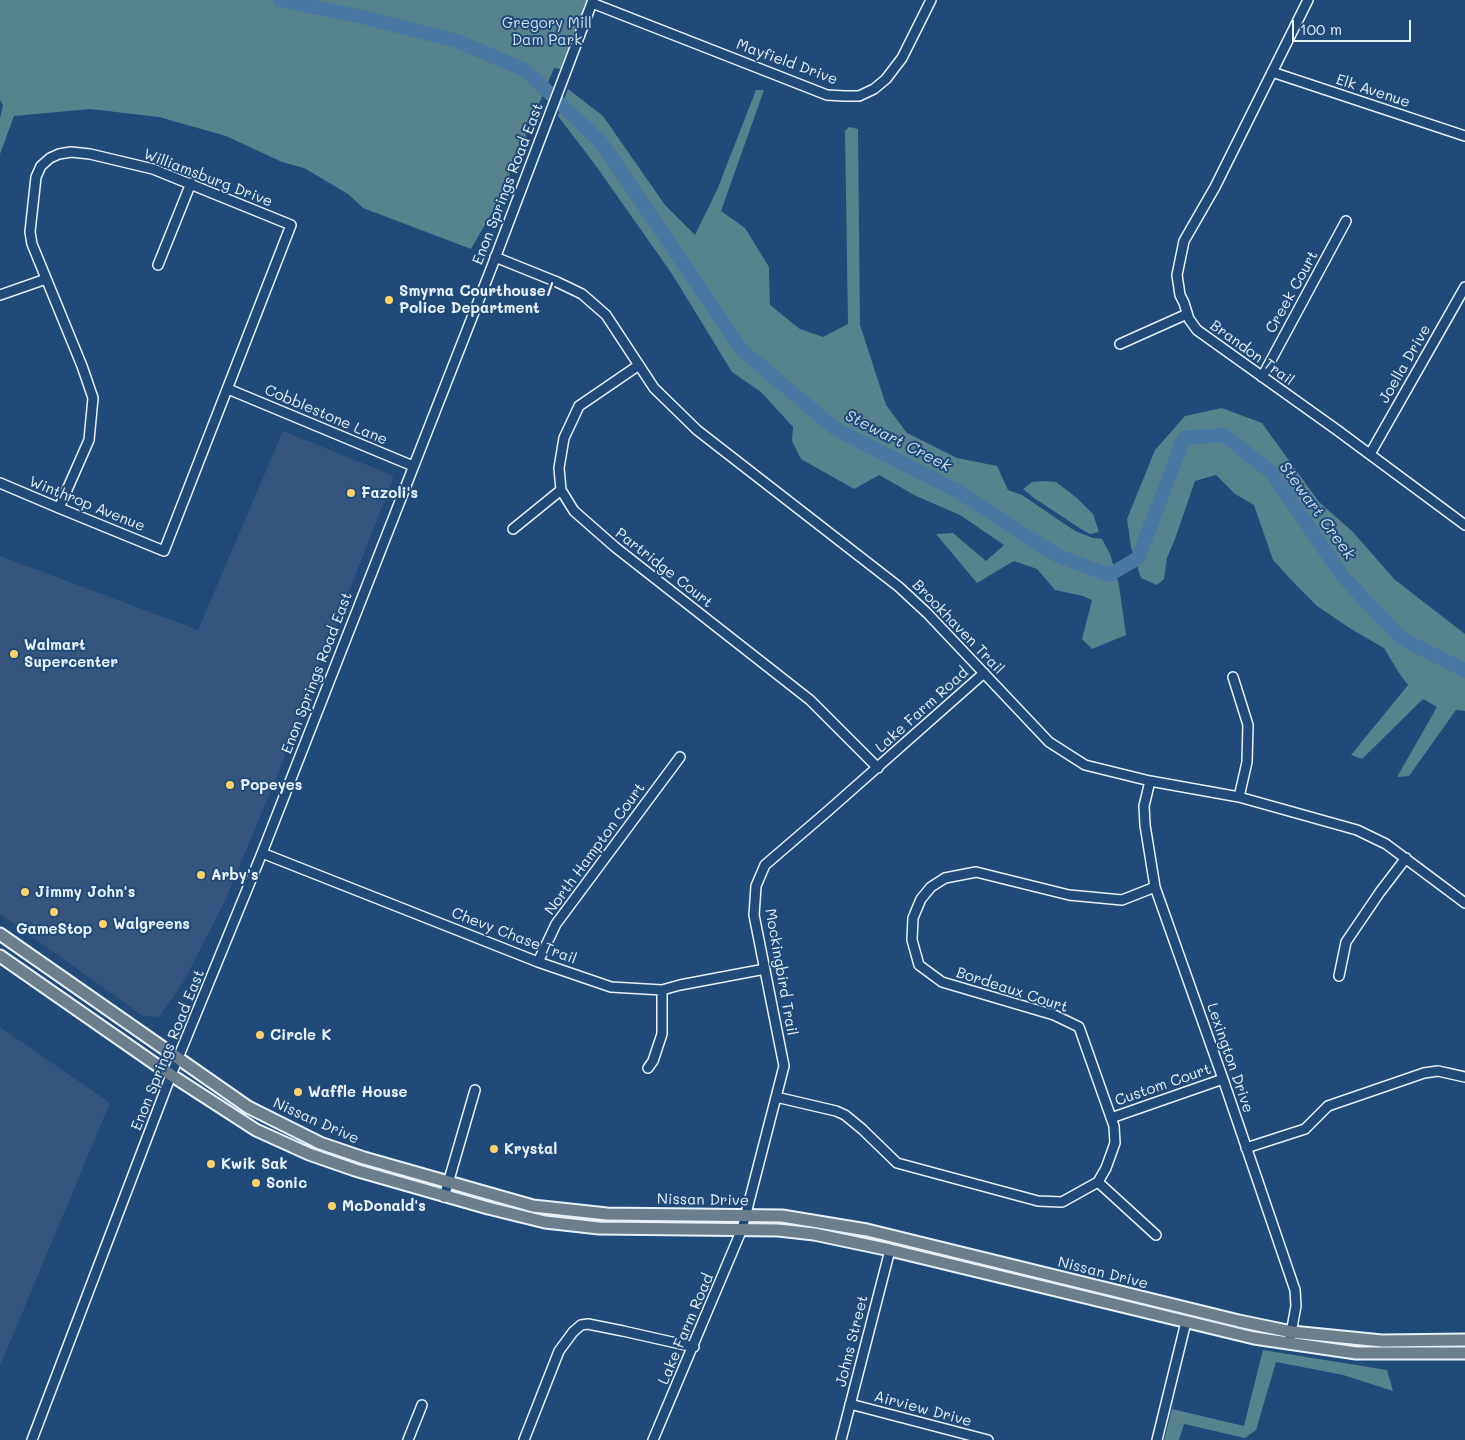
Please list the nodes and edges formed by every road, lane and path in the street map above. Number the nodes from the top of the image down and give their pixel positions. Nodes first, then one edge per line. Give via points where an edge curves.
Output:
1 (931, 0) edge
2 (1308, 0) edge
3 (593, 1) edge
4 (1272, 72) junction
5 (1465, 136) edge
6 (190, 183) junction
7 (1346, 221) dead end
8 (495, 257) junction
9 (158, 265) dead end
10 (46, 279) junction
11 (1465, 287) edge
12 (0, 295) edge
13 (1188, 314) junction
14 (1120, 344) dead end
15 (640, 365) junction
16 (1262, 376) junction
17 (228, 389) junction
18 (1370, 454) junction
19 (413, 466) junction
20 (0, 483) edge
21 (562, 490) junction
22 (59, 508) junction
23 (1465, 524) edge
24 (512, 529) dead end
25 (164, 551) joint
26 (984, 674) junction
27 (1233, 677) dead end
28 (680, 756) dead end
29 (878, 768) junction
30 (1150, 781) junction
31 (1238, 797) junction
32 (262, 853) junction
33 (1406, 858) junction
34 (1155, 887) junction
35 (1465, 903) edge
36 (0, 934) edge
37 (0, 956) edge
38 (538, 962) junction
39 (765, 969) junction
40 (1340, 976) dead end
41 (662, 990) junction
42 (179, 1058) junction
43 (648, 1068) dead end
44 (171, 1076) junction
45 (1465, 1077) edge
46 (1223, 1079) junction
47 (475, 1090) dead end
48 (776, 1097) junction
49 (1112, 1118) junction
50 (1246, 1148) junction
51 (449, 1182) junction
52 (1098, 1182) junction
53 (444, 1196) junction
54 (746, 1216) junction
55 (742, 1229) junction
56 (1156, 1235) dead end
57 (890, 1250) junction
58 (1186, 1322) junction
59 (1292, 1332) junction
60 (1465, 1340) edge
61 (1289, 1344) junction
62 (694, 1347) junction
63 (1465, 1354) edge
64 (850, 1404) junction
65 (422, 1405) dead end
66 (32, 1440) edge
67 (408, 1440) edge
68 (524, 1440) edge
69 (654, 1440) edge
70 (841, 1440) edge
71 (988, 1440) edge
72 (1157, 1440) edge

1 - 3 street, Mayfield Drive via 902,58 886,79 859,96 827,95
2 - 4 street, Brandon Trail
3 - 8 street, Enon Springs Road East
4 - 5 street, Elk Avenue
4 - 13 street, Brandon Trail via 1215,187 1184,241 1177,275 1180,295
6 - 9 street
6 - 10 street, Williamsburg Drive via 152,169 90,154 71,152 50,158 36,177 30,232
6 - 17 street, Williamsburg Drive via 291,225
7 - 16 street, Creek Court
8 - 15 street, Brookhaven Trail via 582,294 606,315
8 - 19 street, Enon Springs Road East
10 - 12 street
10 - 22 street, Williamsburg Drive via 93,398 89,440
11 - 18 street, Joella Drive
13 - 14 street
13 - 16 street, Brandon Trail via 1197,330
15 - 21 street, Partridge Court via 578,406 564,438 559,468
15 - 26 street, Brookhaven Trail via 654,388 697,430 899,587
16 - 18 street, Brandon Trail
17 - 19 street, Cobblestone Lane
17 - 25 street, Williamsburg Drive
18 - 23 street, Brandon Trail
19 - 32 street, Enon Springs Road East
20 - 22 street, Winthrop Avenue
21 - 24 street
21 - 29 street, Partridge Court via 574,512 810,700
22 - 25 street, Winthrop Avenue
26 - 29 street, Lake Farm Road
26 - 30 street, Brookhaven Trail via 1049,742 1085,765
27 - 31 street via 1248,725 1247,762
28 - 38 street, North Hampton Court via 556,924
29 - 39 street, Mockingbird Trail via 765,865 756,886 754,915
30 - 31 street, Brookhaven Trail
30 - 34 street, Lexington Drive via 1144,806 1144,825
31 - 33 street, Brookhaven Trail via 1357,830
32 - 38 street, Chevy Chase Trail
32 - 42 street, Enon Springs Road East
33 - 35 street, Brookhaven Trail
33 - 40 street via 1346,942
34 - 46 street, Lexington Drive
34 - 49 street, Bordeaux Court via 1122,900 1069,895 976,872 945,878 931,887 921,899 913,918 912,940 919,964 942,982 1054,1015 1080,1027
36 - 42 main road, Nissan Drive
37 - 44 main road, Nissan Drive
38 - 41 street, Chevy Chase Trail via 611,987
39 - 41 street, Chevy Chase Trail
39 - 48 street, Mockingbird Trail via 784,1066
41 - 43 street via 662,1034
42 - 44 street, Enon Springs Road East
42 - 51 main road, Nissan Drive via 248,1106 320,1143
44 - 53 main road, Nissan Drive via 256,1130 309,1154
44 - 66 street, Enon Springs Road East
45 - 50 street via 1438,1071 1424,1073 1328,1106 1305,1129
46 - 49 street, Custom Court
46 - 50 street, Lexington Drive
47 - 51 street
48 - 52 street via 845,1115 897,1163 1038,1202 1062,1202
48 - 54 street, Mockingbird Trail
49 - 52 street, Bordeaux Court via 1115,1143
50 - 59 street, Lexington Drive via 1295,1290
51 - 53 street
51 - 54 main road, Nissan Drive via 533,1206 607,1214
52 - 56 street
53 - 55 main road, Nissan Drive via 545,1222 599,1228
54 - 55 street, Mockingbird Trail
54 - 59 main road, Nissan Drive via 782,1216 866,1230 1239,1322
55 - 57 main road, Nissan Drive via 814,1234
55 - 62 street, Lake Farm Road
57 - 58 main road, Nissan Drive
57 - 64 street, Johns Street
58 - 61 main road, Nissan Drive
58 - 72 street
59 - 60 main road, Nissan Drive via 1382,1341
59 - 61 street, Lexington Drive
61 - 63 main road, Nissan Drive via 1356,1353
62 - 68 street via 581,1325 559,1351
62 - 69 street, Lake Farm Road
64 - 70 street, Johns Street
64 - 71 street, Airview Drive
65 - 67 street

